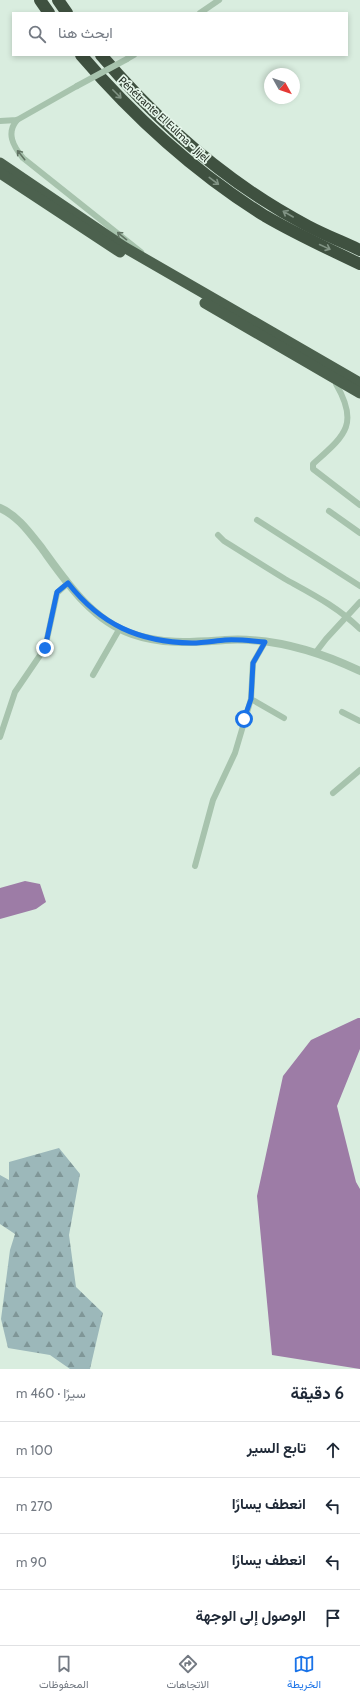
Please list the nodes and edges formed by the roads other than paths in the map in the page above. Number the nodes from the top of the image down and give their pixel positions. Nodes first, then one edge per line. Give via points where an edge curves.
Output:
1 (40, 0) edge
2 (58, 0) edge
3 (219, 0) edge
4 (48, 12) edge
5 (66, 12) edge
6 (201, 12) edge
7 (82, 56) edge
8 (102, 56) edge
9 (132, 56) edge
10 (17, 120) junction
11 (0, 121) edge
12 (0, 163) edge
13 (0, 173) edge
14 (360, 250) edge
15 (151, 262) junction
16 (360, 264) edge
17 (337, 380) junction
18 (360, 384) edge
19 (360, 393) edge
20 (360, 505) edge
21 (0, 508) edge
22 (329, 512) dead end
23 (257, 520) dead end
24 (360, 534) edge
25 (218, 535) dead end
26 (68, 583) junction
27 (360, 586) edge
28 (360, 602) edge
29 (347, 616) junction
30 (120, 628) junction
31 (360, 629) edge
32 (265, 642) junction
33 (316, 652) junction
34 (360, 670) edge
35 (92, 675) dead end
36 (251, 699) junction
37 (342, 712) dead end
38 (284, 718) dead end
39 (360, 721) edge
40 (0, 736) edge
41 (360, 770) edge
42 (333, 793) dead end
43 (195, 866) dead end

1 - 4 highway
2 - 5 highway
3 - 6 street
7 -> 16 highway, Pénétrante El Eulma - Jijel via 139,116 188,161 228,192 303,237
14 -> 8 highway, Pénétrante El Eulma - Jijel via 308,226 230,177 153,111
9 - 10 street, bridge
10 - 11 street
15 -> 10 street via 23,158 11,136 12,127
12 - 15 highway via 124,247
13 - 17 highway via 94,236
15 - 18 highway
17 - 19 highway
17 - 20 street via 336,384 347,402 351,417 337,442 313,464 313,469
21 - 26 street via 17,518
22 - 24 street
23 - 27 street
25 - 29 street
26 - 30 street via 86,603
26 - 40 street via 57,592 45,648 16,692
28 - 29 street
29 - 31 street
29 - 33 street
30 - 32 street via 132,634 180,642
30 - 35 street
32 - 33 street
32 - 36 street via 253,663
33 - 34 street
36 - 38 street
36 - 43 street via 235,753 213,800
37 - 39 street
41 - 42 street

